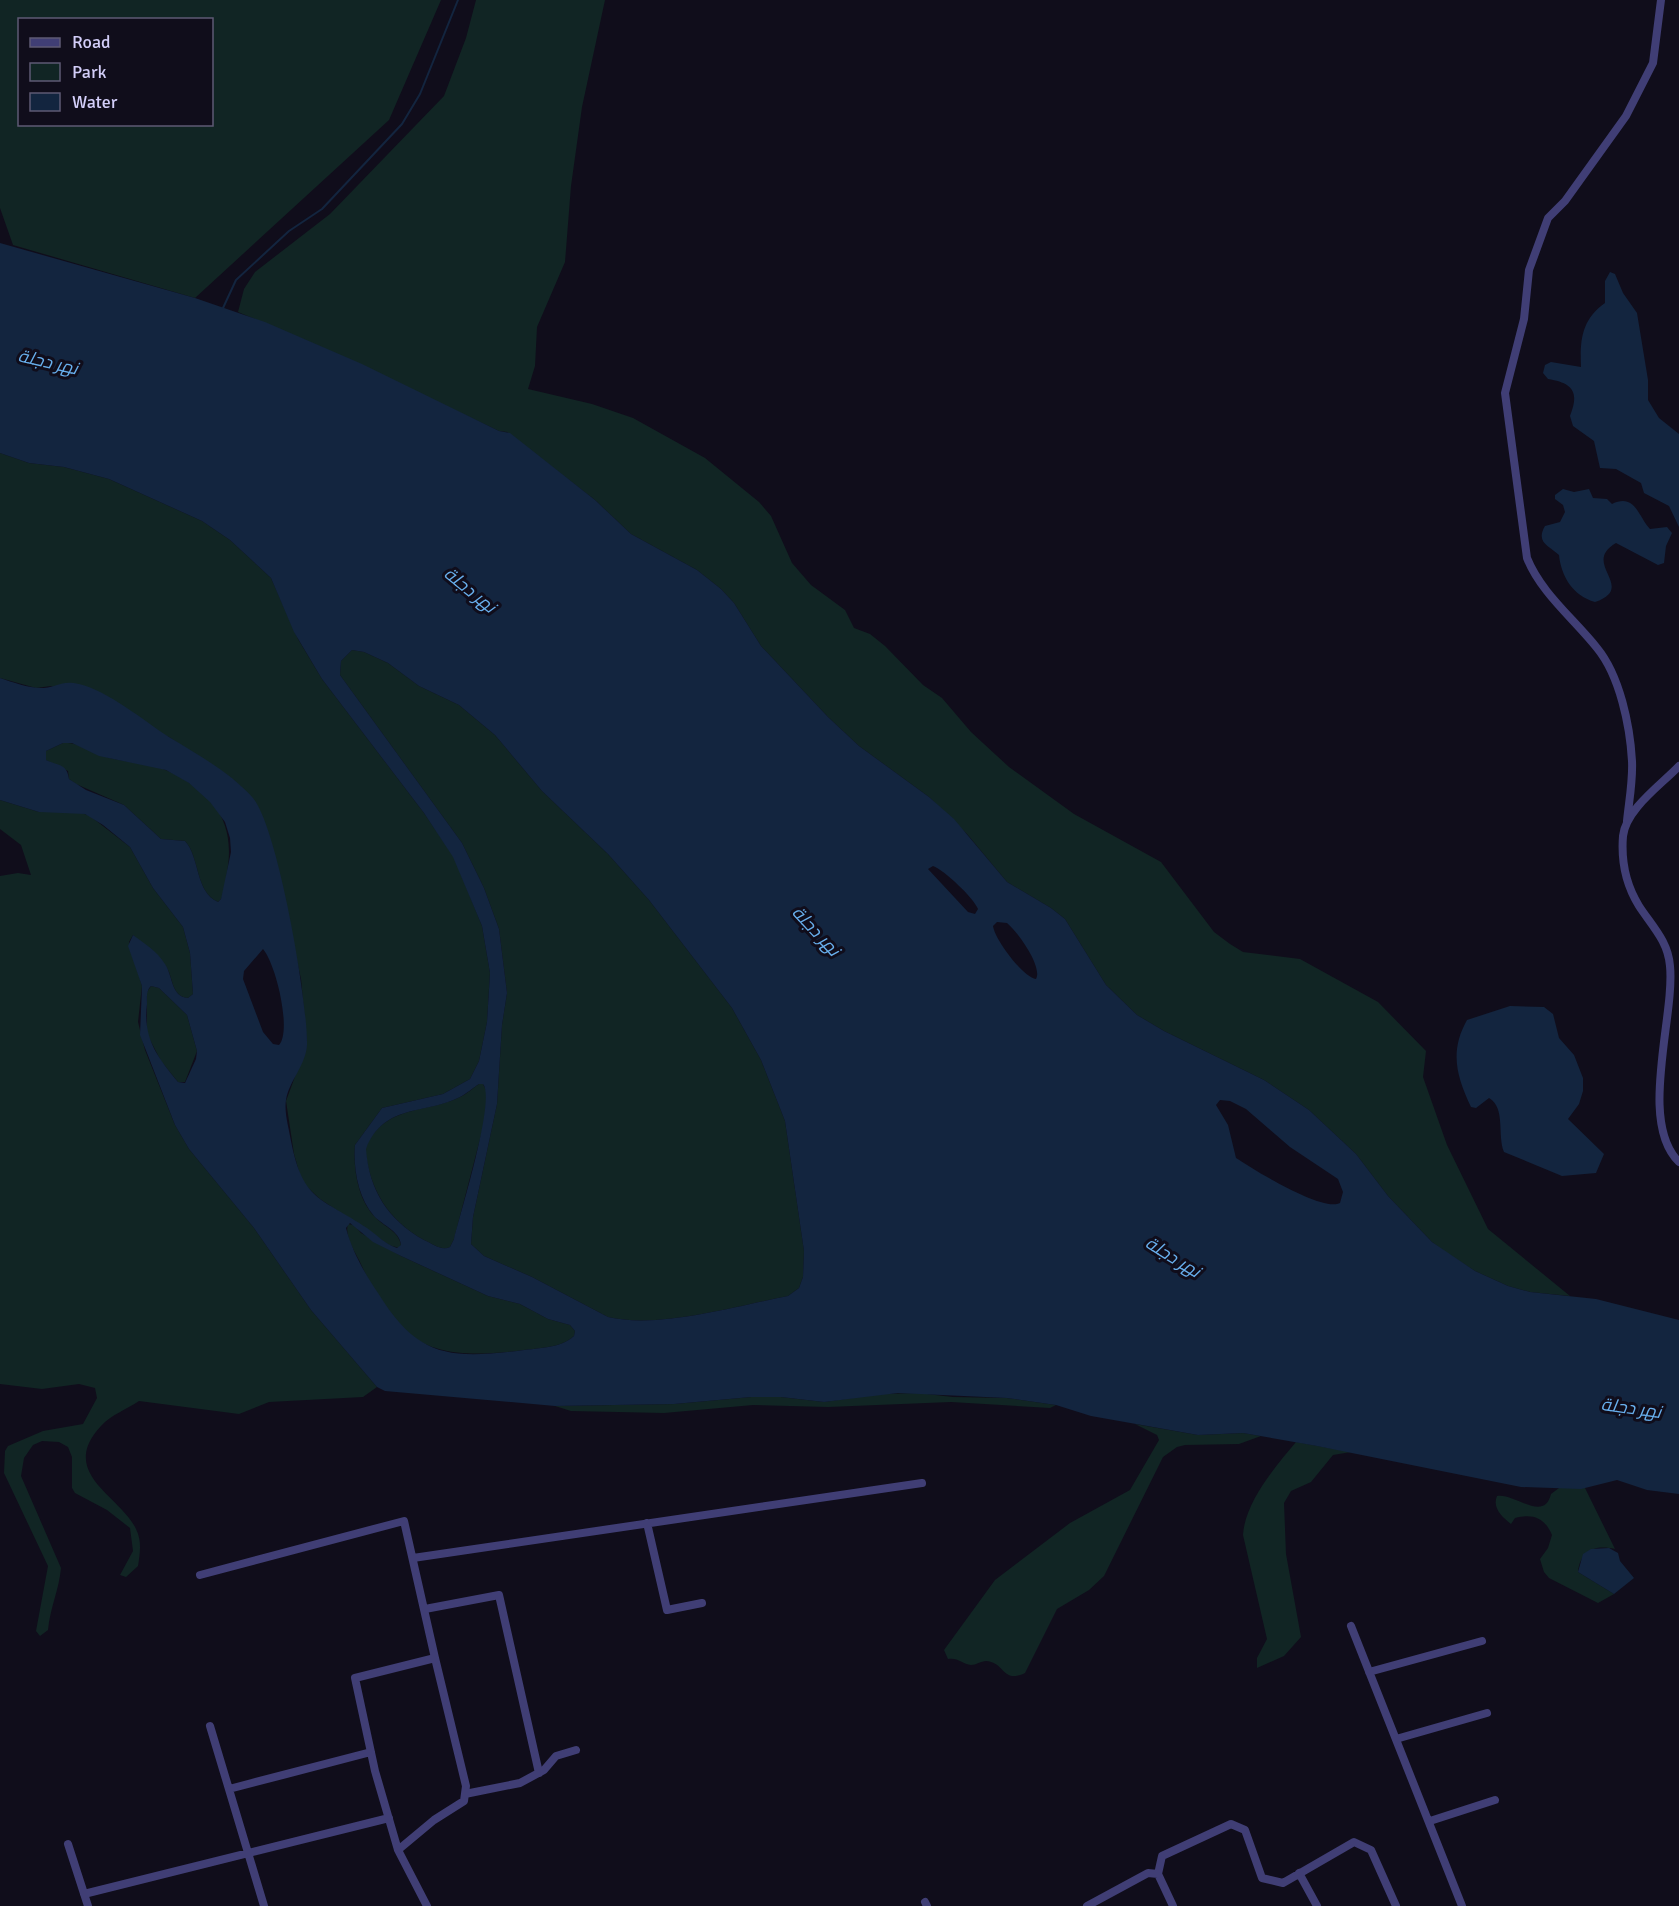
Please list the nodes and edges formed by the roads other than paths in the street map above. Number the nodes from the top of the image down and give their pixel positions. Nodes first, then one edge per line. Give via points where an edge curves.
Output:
1 (1661, 0) edge
2 (1679, 766) edge
3 (1627, 821) junction
4 (1679, 1161) edge
5 (922, 1483) dead end
6 (647, 1523) junction
7 (413, 1558) junction
8 (200, 1575) dead end
9 (702, 1603) dead end
10 (425, 1609) junction
11 (1351, 1626) dead end
12 (1482, 1641) dead end
13 (435, 1658) junction
14 (1369, 1672) junction
15 (1488, 1713) dead end
16 (210, 1726) dead end
17 (1396, 1739) junction
18 (576, 1750) dead end
19 (371, 1752) junction
20 (539, 1773) junction
21 (229, 1788) junction
22 (465, 1794) junction
23 (1495, 1800) dead end
24 (389, 1818) junction
25 (1430, 1821) junction
26 (68, 1844) dead end
27 (398, 1850) junction
28 (249, 1852) junction
29 (1299, 1873) junction
30 (1158, 1874) junction
31 (84, 1894) junction
32 (87, 1906) edge
33 (264, 1906) edge
34 (427, 1906) edge
35 (1087, 1906) edge
36 (1173, 1906) edge
37 (1317, 1906) edge
38 (1396, 1906) edge
39 (1462, 1906) edge

1 - 3 street via 1653,63 1629,111 1546,223 1529,270 1524,319 1505,393 1527,558 1538,580 1604,657 1626,721 1632,763
2 - 3 street
3 - 4 street via 1623,837 1626,876 1669,953 1671,979 1660,1109 1664,1137
5 - 6 street
6 - 7 street
6 - 9 street via 667,1610
7 - 8 street via 404,1521
7 - 10 street
10 - 13 street
10 - 20 street via 499,1595
11 - 14 street
12 - 14 street
13 - 19 street via 355,1677
13 - 22 street
14 - 17 street
15 - 17 street
16 - 21 street
17 - 25 street
18 - 20 street via 556,1756
19 - 21 street
19 - 24 street
20 - 22 street via 520,1783
21 - 28 street
22 - 27 street via 464,1801
23 - 25 street
24 - 27 street
24 - 28 street
25 - 39 street
26 - 31 street
27 - 34 street
28 - 31 street
28 - 33 street
29 - 30 street via 1283,1883 1262,1878 1245,1830 1231,1824 1162,1856
29 - 37 street
29 - 38 street via 1354,1842 1371,1850
30 - 35 street via 1148,1873
30 - 36 street
31 - 32 street

